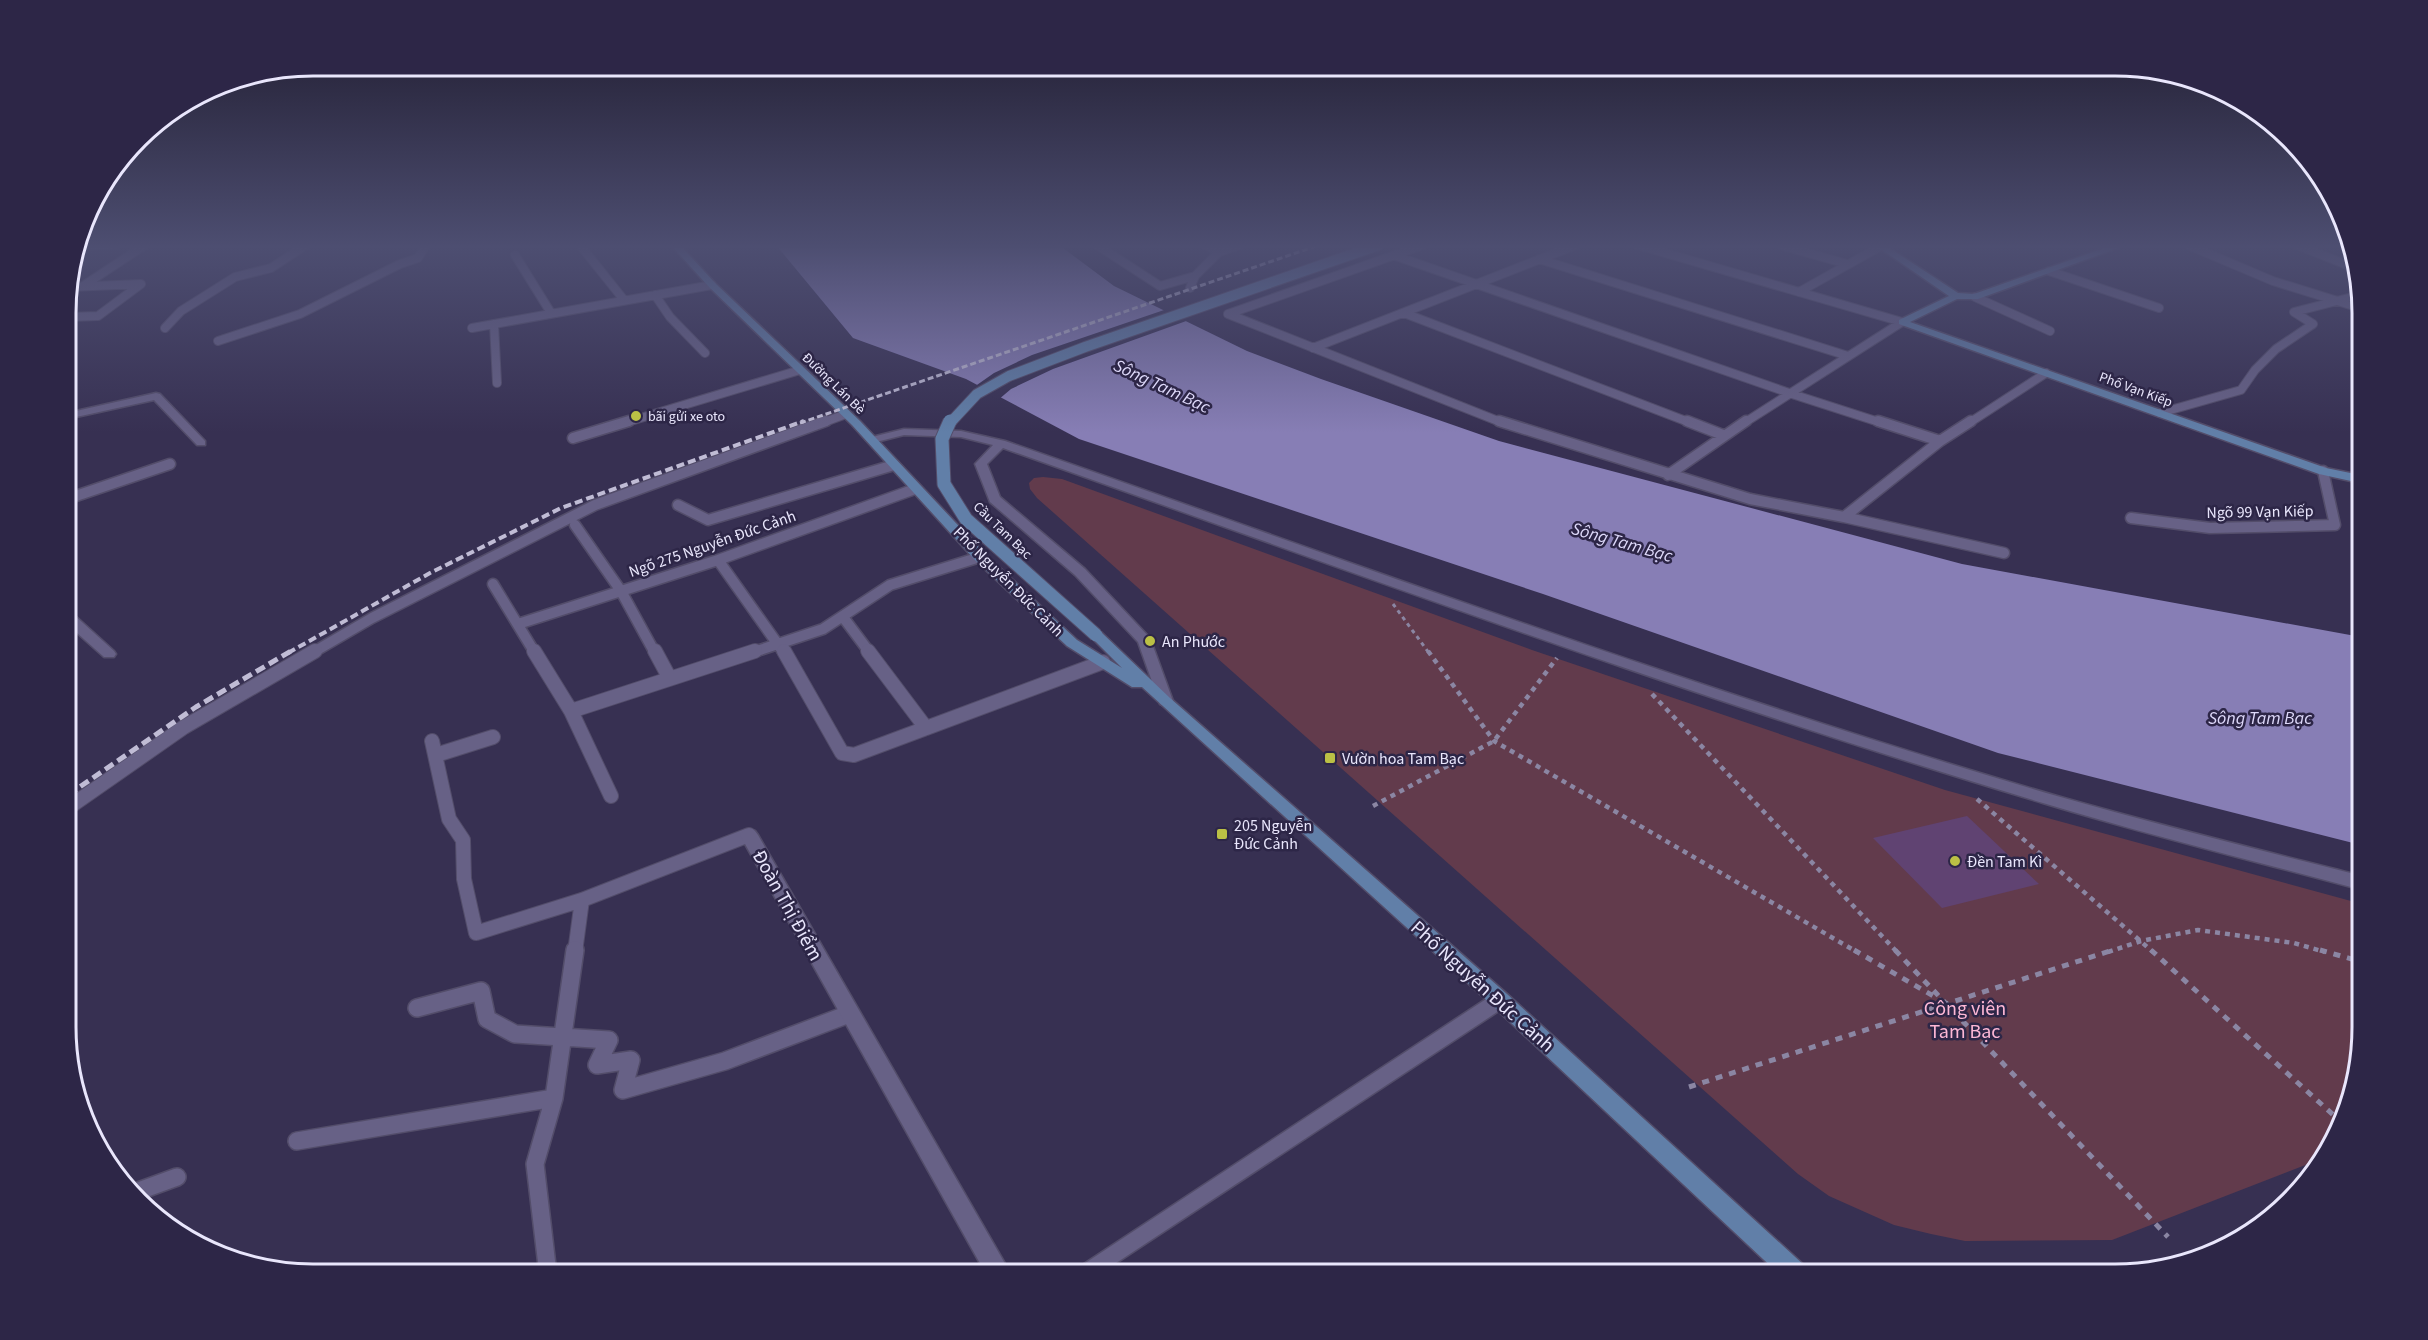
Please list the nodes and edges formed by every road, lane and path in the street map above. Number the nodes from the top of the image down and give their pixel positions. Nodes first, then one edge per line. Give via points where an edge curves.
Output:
1 (109, 308) edge
2 (187, 308) edge
3 (313, 308) edge
4 (547, 308) edge
5 (585, 308) edge
6 (664, 308) edge
7 (735, 308) edge
8 (1197, 308) edge
9 (1246, 308) edge
10 (1417, 308) edge
11 (1541, 308) edge
12 (1694, 308) edge
13 (1852, 308) edge
14 (1932, 308) edge
15 (1998, 308) edge
16 (2312, 308) edge
17 (1404, 313) junction
18 (551, 314) junction
19 (76, 317) edge
20 (1902, 322) junction
21 (494, 324) junction
22 (165, 328) dead end
23 (472, 328) dead end
24 (2050, 331) dead end
25 (218, 341) dead end
26 (1313, 348) junction
27 (705, 353) dead end
28 (1848, 356) junction
29 (800, 370) junction
30 (2046, 373) junction
31 (497, 383) dead end
32 (1792, 394) junction
33 (2160, 413) junction
34 (76, 414) edge
35 (846, 414) junction
36 (1723, 435) junction
37 (573, 438) dead end
38 (872, 440) junction
39 (1940, 441) junction
40 (201, 443) dead end
41 (1001, 443) junction
42 (170, 464) dead end
43 (894, 465) junction
44 (2323, 471) junction
45 (1668, 475) junction
46 (2352, 477) edge
47 (915, 489) junction
48 (76, 496) edge
49 (678, 506) dead end
50 (1844, 517) junction
51 (2131, 518) dead end
52 (575, 525) dead end
53 (2004, 554) dead end
54 (980, 556) junction
55 (718, 560) junction
56 (493, 584) dead end
57 (621, 591) junction
58 (1391, 601) dead end
59 (843, 617) junction
60 (76, 624) edge
61 (518, 624) junction
62 (1096, 635) joint
63 (778, 643) junction
64 (109, 654) dead end
65 (1560, 655) dead end
66 (1103, 662) junction
67 (669, 677) junction
68 (1645, 686) dead end
69 (1165, 701) junction
70 (571, 711) junction
71 (926, 728) junction
72 (492, 737) dead end
73 (1494, 741) junction
74 (611, 796) dead end
75 (1974, 796) dead end
76 (76, 802) edge
77 (1373, 806) dead end
78 (749, 835) joint
79 (2352, 880) edge
80 (582, 900) junction
81 (2141, 941) junction
82 (2352, 959) edge
83 (1500, 1000) junction
84 (1948, 1004) junction
85 (417, 1008) dead end
86 (849, 1014) junction
87 (564, 1038) junction
88 (1689, 1087) dead end
89 (554, 1098) junction
90 (2334, 1115) edge
91 (297, 1141) dead end
92 (177, 1178) dead end
93 (142, 1190) edge
94 (2168, 1237) dead end
95 (547, 1264) edge
96 (993, 1264) edge
97 (1099, 1264) edge
98 (1786, 1264) edge

1 - 19 lane via 98,316
2 - 22 lane
3 - 25 lane
4 - 18 lane
5 - 18 lane
6 - 27 lane
7 - 29 main road, Đường Lán Bè
8 - 62 main road, Cầu Tam Bạc, bridge via 1009,376 977,394 952,418 942,439 944,484 966,519
9 - 26 lane via 1228,314
10 - 17 lane
11 - 32 lane
12 - 28 lane
13 - 20 lane
14 - 20 main road
15 - 24 lane
16 - 33 lane via 2294,312 2313,324 2276,349 2241,390
17 - 26 lane
17 - 36 lane
18 - 21 lane
20 - 28 lane
20 - 30 main road, Phố Vạn Kiếp
21 - 23 lane
21 - 31 lane
26 - 45 lane via 1504,423
28 - 32 lane
29 - 35 main road, Đường Lán Bè
29 - 37 lane
30 - 33 main road, Phố Vạn Kiếp
30 - 39 lane
32 - 36 lane
32 - 39 lane
33 - 44 main road, Phố Vạn Kiếp
34 - 40 street via 156,396
35 - 38 main road, Đường Lán Bè
35 - 76 lane via 670,477 546,528 372,618 184,727
36 - 45 lane
38 - 41 street via 904,432 961,434
38 - 43 main road, Phố Nguyễn Đức Cảnh
39 - 50 lane
41 - 69 street via 981,464 994,499 1080,572 1144,641
41 - 79 street via 1652,670 1976,777
42 - 48 lane
43 - 47 main road, Phố Nguyễn Đức Cảnh
43 - 49 lane via 708,520
44 - 46 main road, Phố Vạn Kiếp
44 - 51 lane, Ngõ 99 Vạn Kiếp via 2335,525 2210,528
45 - 50 lane via 1750,499
47 - 54 main road, Phố Nguyễn Đức Cảnh
47 - 55 lane, Ngõ 275 Nguyễn Đức Cảnh
50 - 53 lane
52 - 57 lane
54 - 59 lane via 890,585
54 - 66 main road, Phố Nguyễn Đức Cảnh via 1072,643
55 - 57 lane, Ngõ 275 Nguyễn Đức Cảnh
55 - 63 lane
56 - 61 lane
57 - 61 lane, Ngõ 275 Nguyễn Đức Cảnh
57 - 67 lane
58 - 73 path
59 - 63 lane via 823,629
59 - 71 lane
60 - 64 street
61 - 70 lane
62 - 69 main road, Phố Nguyễn Đức Cảnh
63 - 67 lane
63 - 71 lane via 842,753 854,755
65 - 73 path
66 - 69 main road, Phố Nguyễn Đức Cảnh
66 - 71 lane
67 - 70 lane
68 - 84 path
69 - 83 main road, Phố Nguyễn Đức Cảnh
70 - 74 lane
72 - 80 lane, Đoàn Thị Điểm via 434,748 449,819 463,840 464,879 476,933
73 - 77 path
73 - 84 path
75 - 81 path
78 - 80 lane, Đoàn Thị Điểm
78 - 86 street, Đoàn Thị Điểm
80 - 87 lane
81 - 82 path via 2198,930 2294,943
81 - 84 path
81 - 90 path
83 - 97 lane
83 - 98 main road, Phố Nguyễn Đức Cảnh
84 - 88 path
84 - 94 path
85 - 87 lane via 481,991 487,1019 515,1034
86 - 87 lane via 725,1061 623,1090 631,1060 597,1065 609,1040
86 - 96 street, Đoàn Thị Điểm
87 - 89 lane
89 - 91 lane
89 - 95 lane via 535,1164
92 - 93 lane

